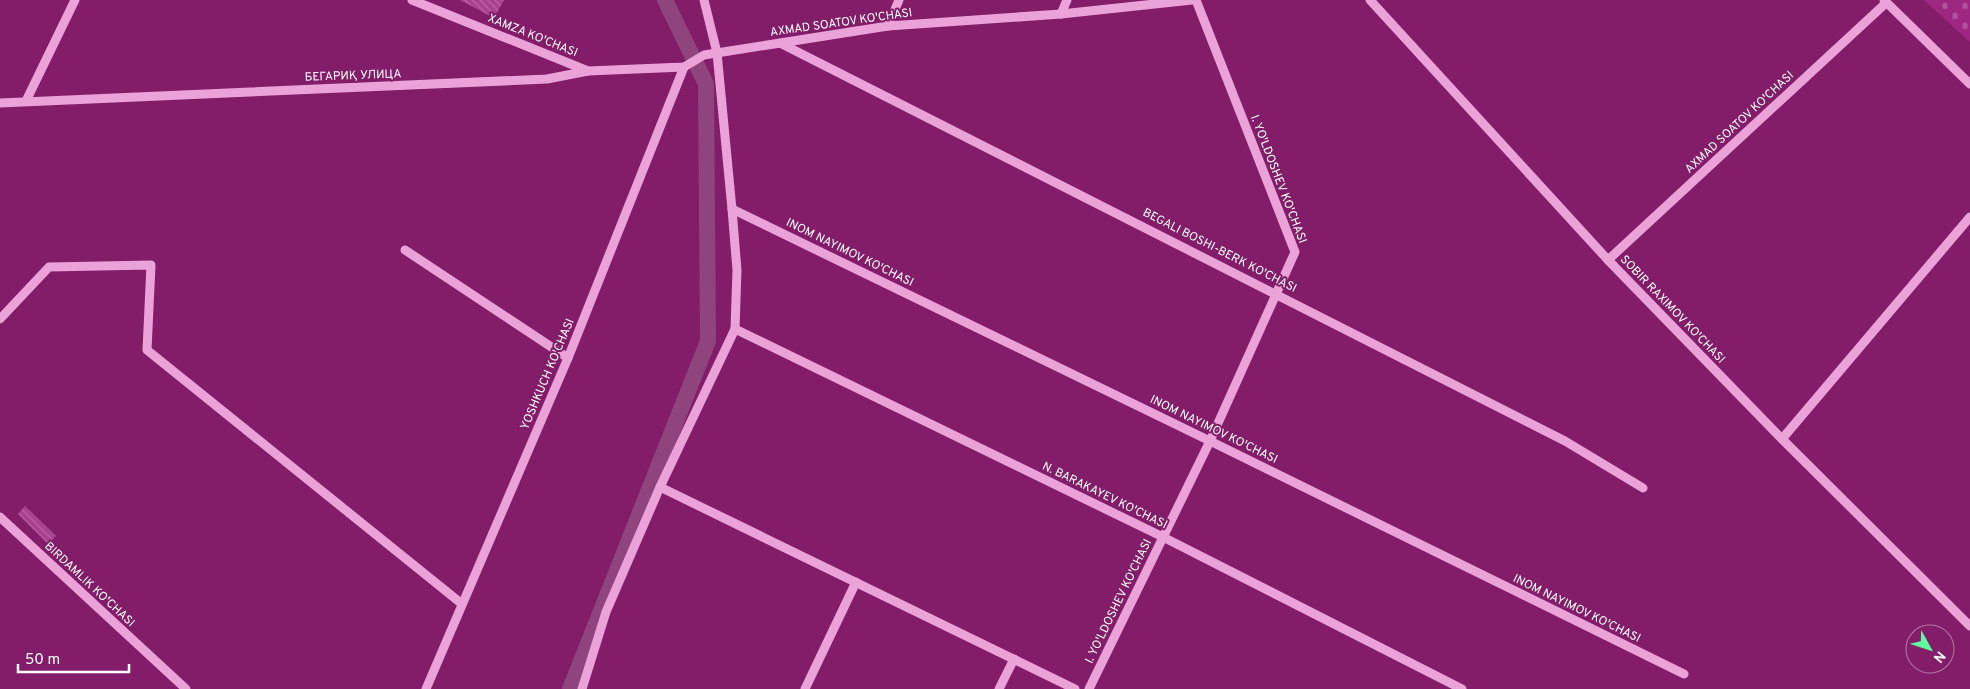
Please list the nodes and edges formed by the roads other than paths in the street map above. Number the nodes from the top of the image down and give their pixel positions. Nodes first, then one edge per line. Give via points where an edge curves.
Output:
1 (75, 0) edge
2 (412, 0) edge
3 (899, 0) edge
4 (1067, 0) edge
5 (1194, 0) edge
6 (1370, 0) edge
7 (706, 1) edge
8 (1885, 2) edge
9 (432, 4) edge
10 (1061, 14) junction
11 (888, 26) junction
12 (780, 43) junction
13 (717, 53) junction
14 (704, 55) joint
15 (684, 66) junction
16 (588, 71) junction
17 (1970, 84) edge
18 (26, 102) junction
19 (0, 103) edge
20 (732, 209) junction
21 (1970, 217) edge
22 (405, 250) dead end
23 (1608, 260) junction
24 (1276, 293) junction
25 (0, 319) edge
26 (735, 329) junction
27 (568, 358) junction
28 (1782, 439) junction
29 (1210, 441) junction
30 (660, 487) junction
31 (1644, 488) dead end
32 (0, 517) edge
33 (1163, 537) junction
34 (856, 582) junction
35 (462, 604) junction
36 (1970, 626) edge
37 (1014, 659) junction
38 (1684, 674) dead end
39 (186, 689) edge
40 (426, 689) edge
41 (582, 689) edge
42 (805, 689) edge
43 (999, 689) edge
44 (1075, 689) edge
45 (1089, 689) edge
46 (1462, 689) edge

1 - 18 street
2 - 9 street, XAMZA KO'CHASI
3 - 11 street
4 - 10 street
5 - 10 street, AXMAD SOATOV KO'CHASI
5 - 24 street, I. YO'LDOSHEV KO'CHASI via 1295,252
6 - 23 street, SOBIR RAXIMOV KO'CHASI
7 - 13 street
8 - 17 street, AXMAD SOATOV KO'CHASI
8 - 23 street, AXMAD SOATOV KO'CHASI
9 - 16 street, XAMZA KO'CHASI
10 - 11 street, AXMAD SOATOV KO'CHASI
11 - 12 street, AXMAD SOATOV KO'CHASI
12 - 13 street, AXMAD SOATOV KO'CHASI
12 - 24 street, BEGALI BOSHI-BERK KO'CHASI
13 - 14 street, AXMAD SOATOV KO'CHASI
13 - 20 street
14 - 15 street, БЕГАРИҚ УЛИЦА
15 - 16 street, БЕГАРИҚ УЛИЦА
15 - 27 street, YOSHKUCH KO'CHASI
16 - 18 street, БЕГАРИҚ УЛИЦА via 547,79
18 - 19 street, БЕГАРИҚ УЛИЦА
20 - 26 street via 737,270
20 - 29 street, INOM NAYIMOV KO'CHASI
21 - 28 street
22 - 27 street
23 - 28 street, SOBIR RAXIMOV KO'CHASI
24 - 29 street, I. YO'LDOSHEV KO'CHASI
24 - 31 street, BEGALI BOSHI-BERK KO'CHASI via 1565,441
25 - 35 street via 49,267 151,265 147,350
26 - 30 street
26 - 33 street, N. BARAKAYEV KO'CHASI
27 - 35 street, YOSHKUCH KO'CHASI
28 - 36 street, SOBIR RAXIMOV KO'CHASI
29 - 33 street, I. YO'LDOSHEV KO'CHASI
29 - 38 street, INOM NAYIMOV KO'CHASI
30 - 34 street
30 - 41 street via 606,612
32 - 39 street, BIRDAMLIK KO'CHASI
33 - 45 street, I. YO'LDOSHEV KO'CHASI
33 - 46 street, N. BARAKAYEV KO'CHASI
34 - 37 street
34 - 42 street
35 - 40 street, YOSHKUCH KO'CHASI
37 - 43 street
37 - 44 street

